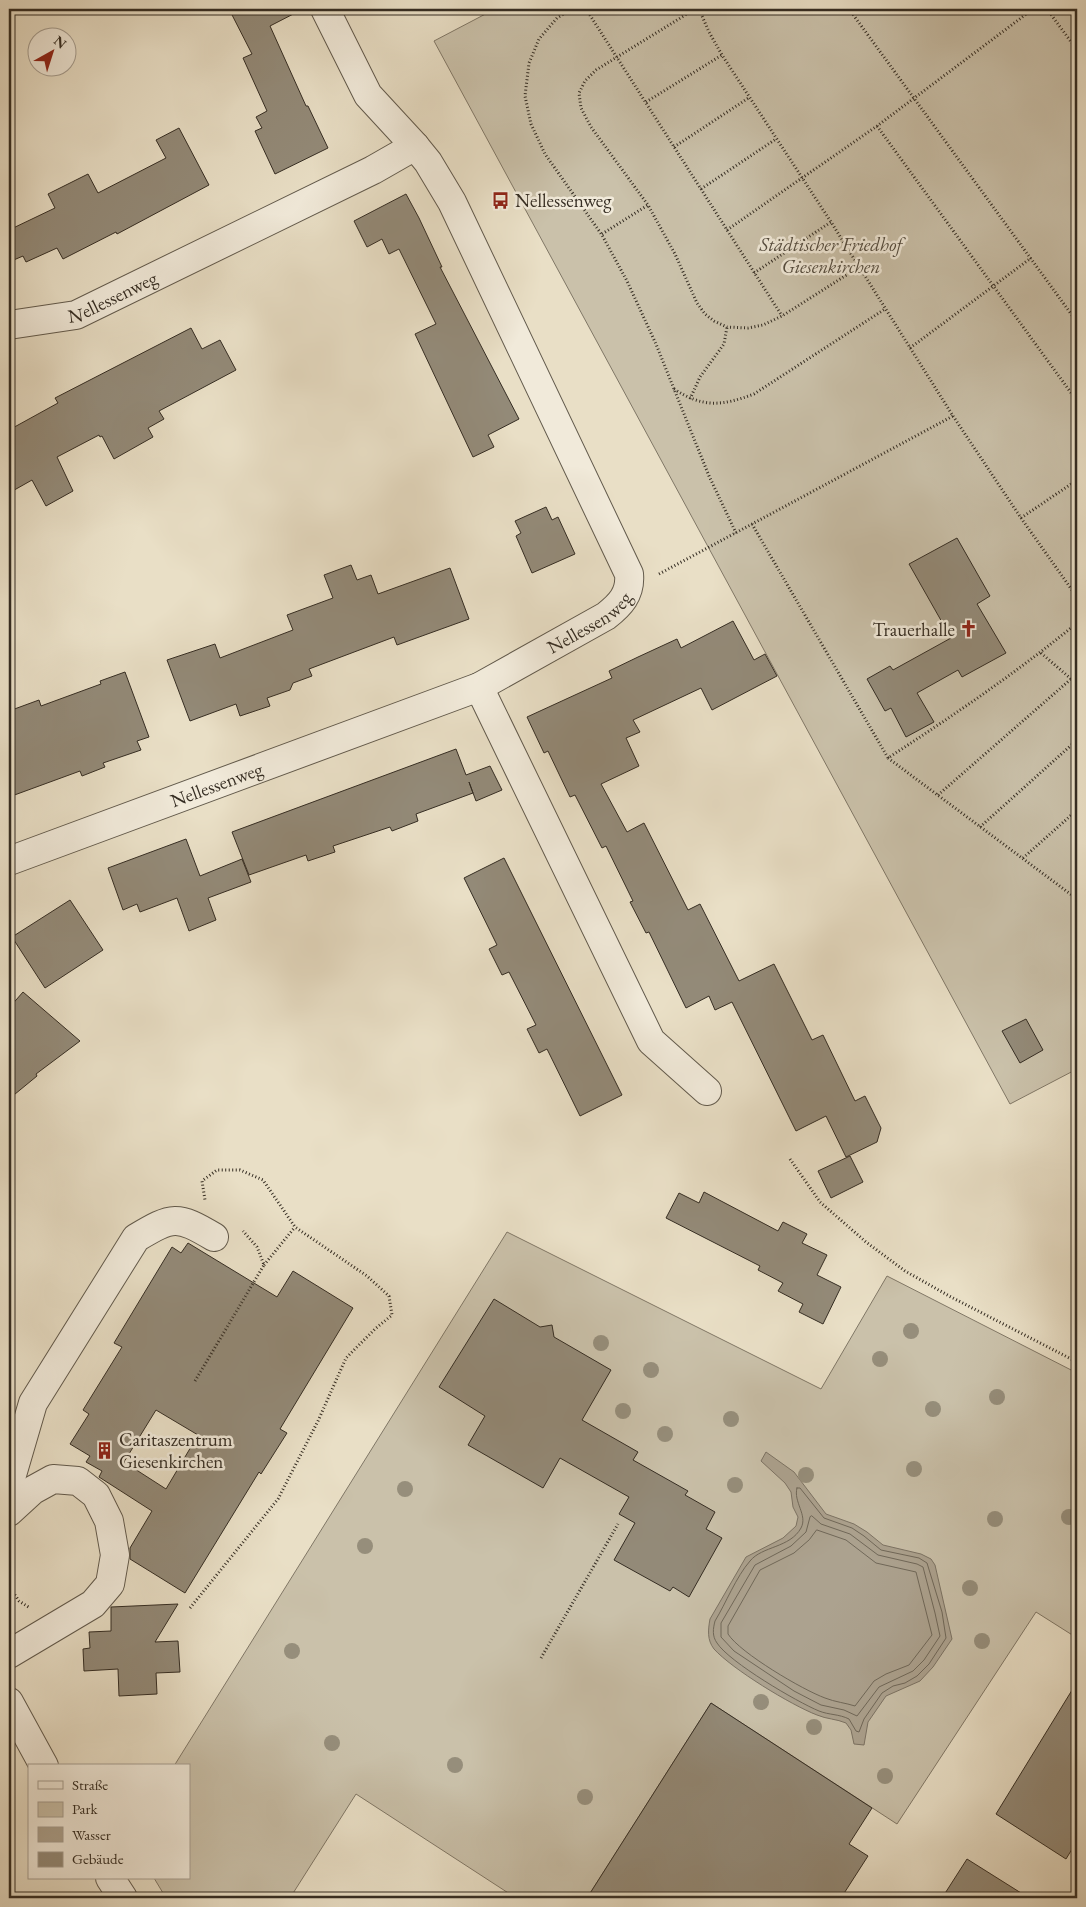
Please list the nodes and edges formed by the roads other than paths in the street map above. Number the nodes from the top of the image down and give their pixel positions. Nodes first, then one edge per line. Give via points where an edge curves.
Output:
1 (325, 9) edge
2 (415, 146) junction
3 (13, 325) edge
4 (480, 687) junction
5 (9, 861) edge
6 (707, 1091) dead end
7 (216, 1230) road end
8 (9, 1484) edge
9 (9, 1512) edge
10 (9, 1654) edge
11 (9, 1702) edge
12 (43, 1764) edge
13 (111, 1880) edge
14 (122, 1898) edge

1 - 2 street, Nellessenweg via 368,95
2 - 3 street, Nellessenweg via 374,170 76,315
2 - 4 street, Nellessenweg via 456,211 629,574 630,583 619,606 606,616
4 - 5 street, Nellessenweg
4 - 6 street via 651,1040
7 - 8 street via 179,1220 160,1224 136,1238 33,1403
9 - 10 street via 33,1490 53,1479 78,1480 96,1495 109,1521 115,1555 110,1584 93,1604
11 - 12 street
13 - 14 street

